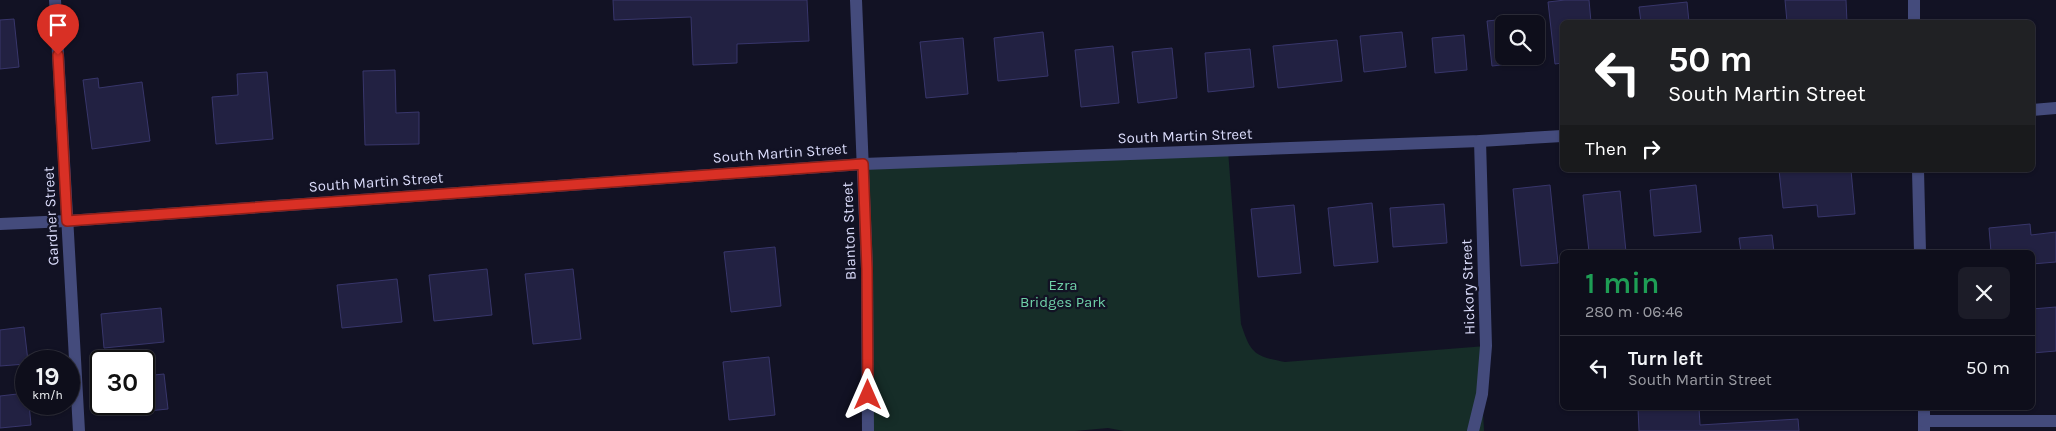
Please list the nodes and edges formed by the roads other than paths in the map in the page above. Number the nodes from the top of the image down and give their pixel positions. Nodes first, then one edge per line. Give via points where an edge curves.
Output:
1 (55, 0) edge
2 (856, 0) edge
3 (1914, 0) edge
4 (1914, 20) edge
5 (2056, 108) edge
6 (2035, 110) edge
7 (1560, 136) edge
8 (1480, 141) junction
9 (863, 164) junction
10 (1918, 172) edge
11 (67, 221) junction
12 (0, 224) edge
13 (1920, 250) edge
14 (1924, 410) edge
15 (2056, 421) edge
16 (1924, 426) edge
17 (80, 431) edge
18 (868, 431) edge
19 (1473, 431) edge

1 - 11 street, Gardner Street
2 - 9 street, Blanton Street
3 - 4 street
5 - 6 street
7 - 8 street, South Martin Street
8 - 9 street, South Martin Street
8 - 19 street, Hickory Street via 1486,346 1482,394
9 - 11 street, South Martin Street
9 - 18 street, Blanton Street
10 - 13 street
11 - 12 street, South Martin Street
11 - 17 street, Gardner Street
14 - 16 street
15 - 16 street

